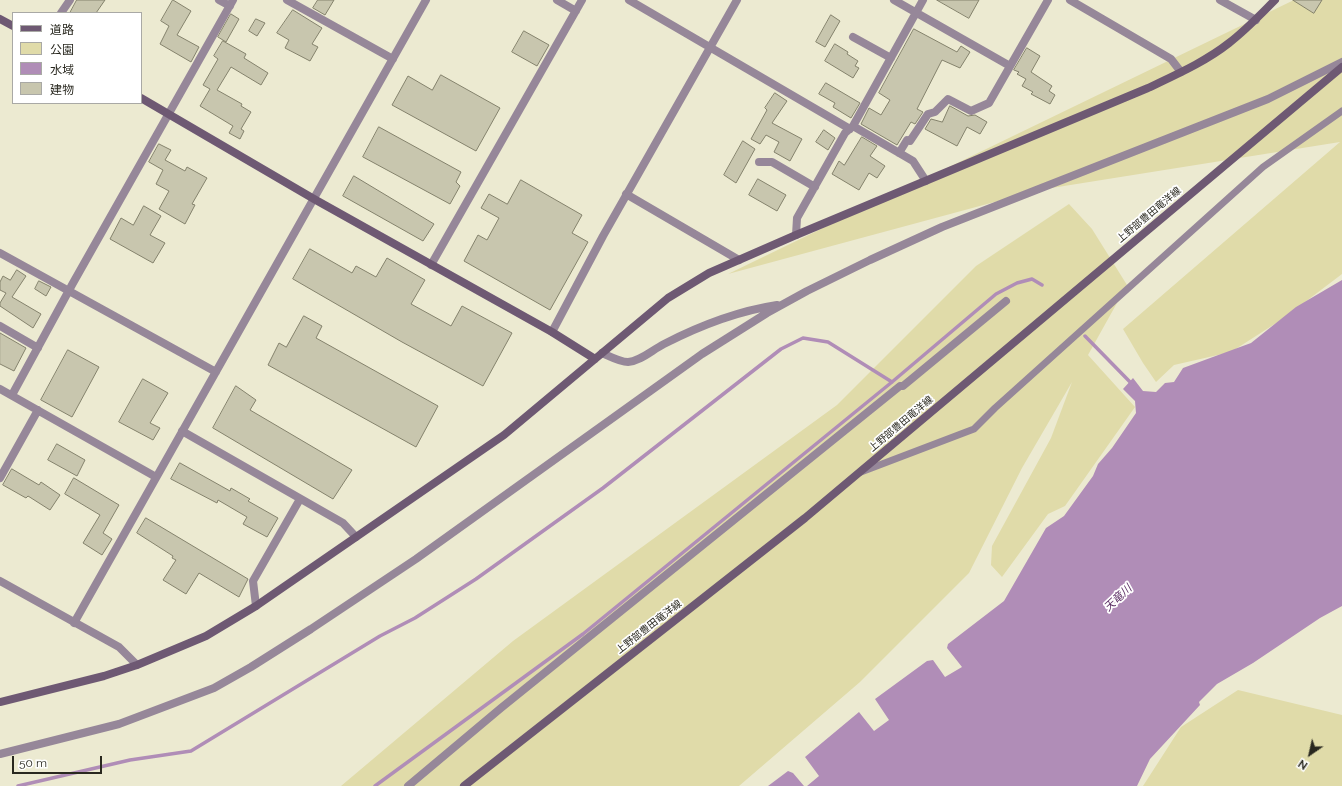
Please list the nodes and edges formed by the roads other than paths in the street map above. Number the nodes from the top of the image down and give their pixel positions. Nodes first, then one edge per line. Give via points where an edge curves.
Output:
1 (70, 0) edge
2 (218, 0) edge
3 (287, 0) edge
4 (426, 0) edge
5 (557, 0) edge
6 (582, 0) edge
7 (628, 0) edge
8 (736, 0) edge
9 (894, 0) edge
10 (923, 0) edge
11 (1048, 0) edge
12 (1070, 0) edge
13 (1220, 0) edge
14 (1274, 0) edge
15 (232, 3) edge
16 (576, 11) junction
17 (62, 12) edge
18 (916, 13) junction
19 (0, 19) edge
20 (1256, 20) junction
21 (12, 25) edge
22 (853, 37) dead end
23 (710, 47) junction
24 (891, 58) junction
25 (393, 59) junction
26 (1342, 62) edge
27 (1010, 66) junction
28 (1342, 67) edge
29 (1181, 72) junction
30 (142, 99) edge
31 (1342, 111) edge
32 (169, 114) junction
33 (851, 127) junction
34 (899, 153) junction
35 (759, 162) dead end
36 (926, 181) junction
37 (815, 187) junction
38 (626, 194) junction
39 (314, 199) junction
40 (796, 235) junction
41 (0, 253) edge
42 (739, 260) junction
43 (431, 265) junction
44 (69, 291) junction
45 (1006, 301) dead end
46 (783, 304) junction
47 (0, 326) edge
48 (552, 332) junction
49 (38, 348) junction
50 (602, 353) junction
51 (594, 359) junction
52 (216, 372) junction
53 (0, 389) edge
54 (12, 395) junction
55 (38, 410) junction
56 (182, 431) junction
57 (857, 474) junction
58 (156, 477) junction
59 (0, 478) edge
60 (300, 499) junction
61 (356, 538) junction
62 (0, 581) edge
63 (256, 606) junction
64 (74, 623) junction
65 (137, 665) junction
66 (0, 702) edge
67 (0, 754) edge
68 (408, 786) edge
69 (464, 786) edge

1 - 17 street
2 - 15 street
3 - 25 street
4 - 25 street
5 - 16 street
6 - 16 street
7 - 23 street
8 - 23 street
9 - 18 street
10 - 18 street
11 - 27 street
12 - 29 street via 1171,59
13 - 20 street
14 - 20 street
15 - 32 street
16 - 43 street
18 - 24 street
18 - 27 street
19 - 21 street
20 - 29 street via 1228,44
22 - 24 street
23 - 33 street
23 - 38 street
24 - 33 street
25 - 39 street
26 - 46 street via 1268,99 942,227
27 - 34 street via 989,103 971,111 948,99 935,112 928,114
28 - 57 street, 上野部豊田竜洋線
29 - 36 street
30 - 32 street
31 - 57 lane via 1263,167 974,429
32 - 39 street
32 - 44 street
33 - 34 street
33 - 37 street via 845,132
34 - 36 street via 913,161
35 - 37 street via 772,162
36 - 40 street
37 - 40 street via 797,218
38 - 42 street
38 - 48 street
39 - 43 street
39 - 52 street
40 - 42 street
41 - 44 street
42 - 50 street via 709,273 668,298
43 - 48 street
44 - 49 street
44 - 52 street
45 - 68 street
46 - 50 street via 752,309 713,323 663,345 639,359 627,362
46 - 67 street via 702,354 422,554 251,667 214,688 119,724
47 - 49 street
48 - 51 street
49 - 54 street
50 - 51 street
51 - 61 street via 504,435
52 - 56 street
53 - 54 street
54 - 55 street
55 - 58 street
55 - 59 street
56 - 58 street
56 - 60 street
57 - 69 street, 上野部豊田竜洋線 via 805,518
58 - 64 street
60 - 61 street via 343,523
60 - 63 street via 253,581
61 - 63 street
62 - 64 street
63 - 65 street via 206,636
64 - 65 street via 120,647
65 - 66 street via 104,676

